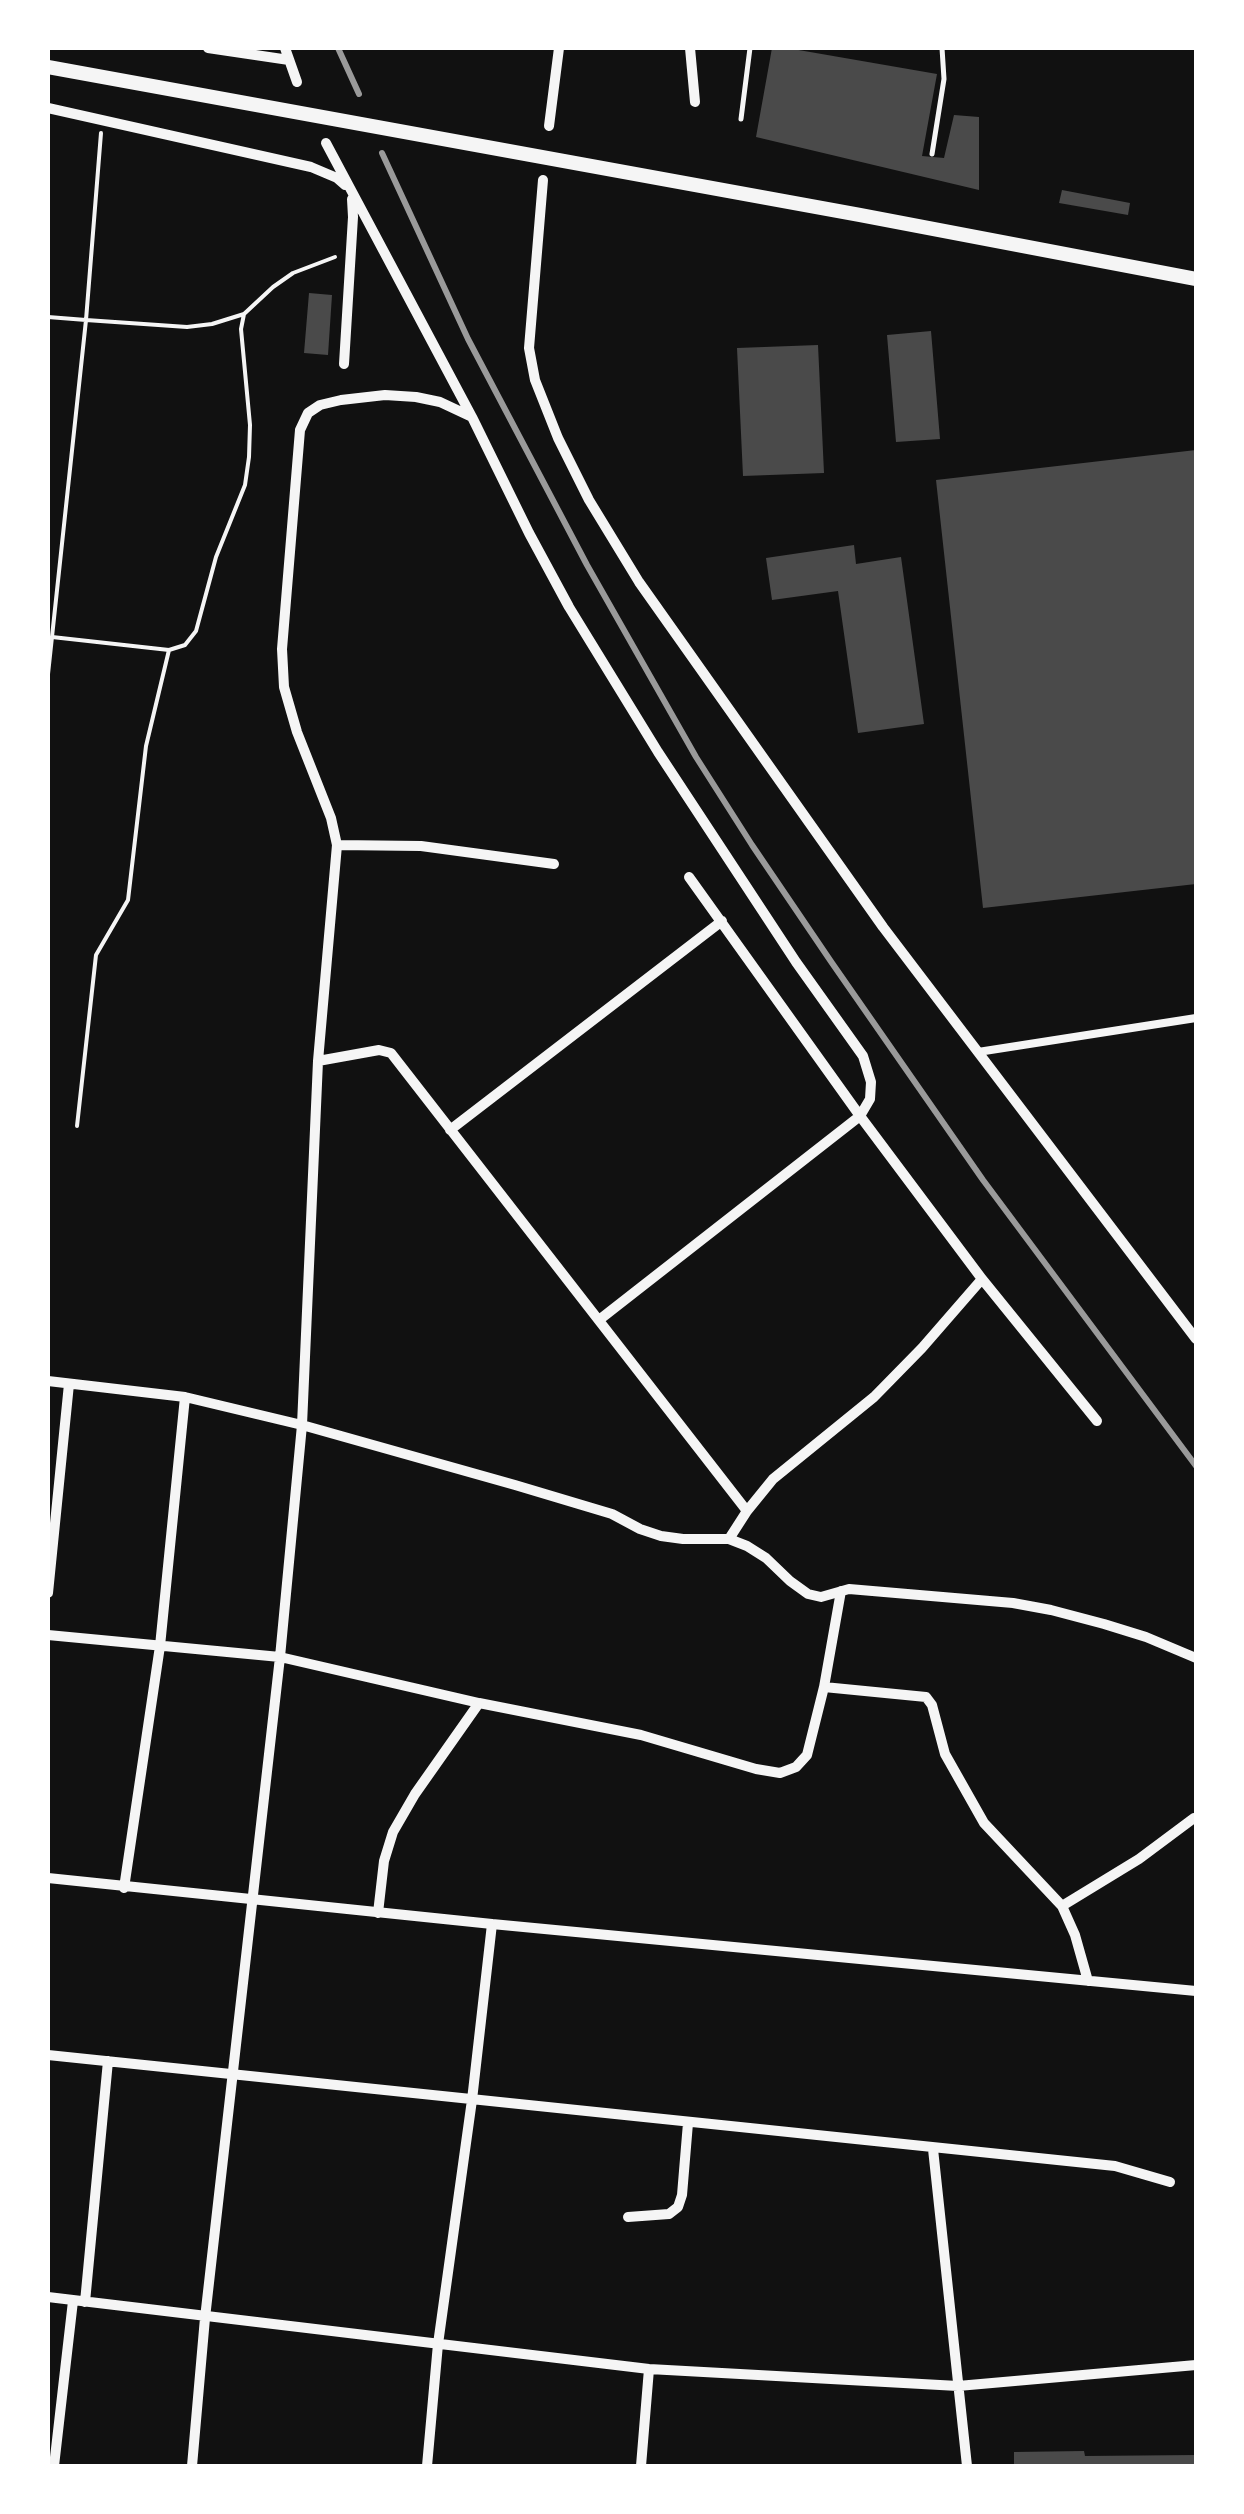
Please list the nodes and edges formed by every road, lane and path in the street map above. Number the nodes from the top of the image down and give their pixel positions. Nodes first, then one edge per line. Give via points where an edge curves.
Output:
1 (208, 48) edge
2 (285, 48) edge
3 (559, 48) edge
4 (690, 48) edge
5 (750, 48) edge
6 (942, 48) edge
7 (289, 60) junction
8 (48, 67) edge
9 (297, 82) dead end
10 (695, 102) dead end
11 (48, 108) edge
12 (102, 119) junction
13 (741, 119) dead end
14 (549, 126) dead end
15 (326, 143) dead end
16 (932, 154) dead end
17 (543, 180) dead end
18 (352, 192) junction
19 (351, 251) junction
20 (1196, 279) edge
21 (244, 314) junction
22 (48, 318) edge
23 (86, 320) junction
24 (344, 364) dead end
25 (472, 417) junction
26 (52, 637) junction
27 (170, 650) junction
28 (48, 674) edge
29 (336, 846) junction
30 (554, 864) dead end
31 (688, 877) dead end
32 (722, 921) junction
33 (1196, 1018) edge
34 (978, 1052) junction
35 (318, 1061) junction
36 (860, 1116) junction
37 (78, 1126) dead end
38 (450, 1130) junction
39 (982, 1278) junction
40 (599, 1320) junction
41 (1196, 1339) edge
42 (48, 1381) edge
43 (69, 1384) junction
44 (185, 1396) junction
45 (1098, 1422) dead end
46 (302, 1425) junction
47 (747, 1511) junction
48 (729, 1539) junction
49 (842, 1591) junction
50 (48, 1593) edge
51 (48, 1635) edge
52 (160, 1646) junction
53 (280, 1657) junction
54 (1196, 1658) edge
55 (824, 1686) junction
56 (479, 1703) junction
57 (1194, 1818) edge
58 (48, 1878) edge
59 (124, 1888) junction
60 (253, 1900) junction
61 (1062, 1906) junction
62 (378, 1913) junction
63 (492, 1924) junction
64 (1088, 1981) junction
65 (1196, 1991) edge
66 (48, 2054) edge
67 (108, 2061) junction
68 (234, 2075) junction
69 (472, 2100) junction
70 (688, 2122) junction
71 (934, 2149) junction
72 (1170, 2182) dead end
73 (628, 2218) dead end
74 (48, 2297) edge
75 (78, 2301) junction
76 (205, 2318) junction
77 (438, 2344) junction
78 (1196, 2365) edge
79 (648, 2369) junction
80 (958, 2386) junction
81 (54, 2466) edge
82 (192, 2466) edge
83 (427, 2466) edge
84 (642, 2466) edge
85 (967, 2466) edge

1 - 7 street
2 - 7 street
3 - 14 street
4 - 10 street
5 - 13 lane
6 - 16 lane
7 - 9 street
8 - 20 main road
11 - 12 street
12 - 18 street via 311,167
12 - 23 path
15 - 18 street
17 - 34 street via 529,348 534,380 558,438 639,582
18 - 19 street
18 - 25 street
19 - 21 path via 293,273
19 - 24 street
21 - 23 path via 187,328
21 - 27 path via 250,425 245,485 196,631 186,645
22 - 23 path
23 - 26 path
25 - 29 street via 440,402 384,395 320,405 300,430 284,687
25 - 36 street via 570,607 658,752 863,1056 871,1082
26 - 27 path
26 - 28 path
27 - 37 path via 146,746 128,900 96,955
29 - 30 street via 422,846
29 - 35 street
31 - 32 street
32 - 36 street
32 - 38 street
33 - 34 street
34 - 41 street
35 - 38 street via 379,1050 391,1054
35 - 46 street
36 - 39 street
36 - 40 street
38 - 40 street
39 - 45 street
39 - 47 street via 886,1385 773,1479
40 - 47 street
42 - 43 street
43 - 44 street
43 - 50 street
44 - 46 street
44 - 52 street
46 - 48 street via 612,1514 661,1536
46 - 53 street
47 - 48 street
48 - 49 street via 766,1558 808,1594
49 - 54 street via 1051,1610
49 - 55 street
51 - 52 street
52 - 53 street
52 - 59 street
53 - 56 street
53 - 60 street
55 - 56 street via 807,1755 780,1772 641,1735
55 - 61 street via 926,1697 945,1754 984,1824
56 - 62 street via 393,1832
57 - 61 street
58 - 59 street
59 - 60 street
60 - 62 street
60 - 68 street
61 - 64 street
62 - 63 street
63 - 64 street
63 - 69 street
64 - 65 street
66 - 67 street
67 - 68 street
67 - 75 street
68 - 69 street
68 - 76 street
69 - 70 street
69 - 77 street
70 - 71 street
70 - 73 street via 678,2207
71 - 72 street via 1115,2166
71 - 80 street
74 - 75 street
75 - 76 street
75 - 81 street
76 - 77 street
76 - 82 street
77 - 79 street
77 - 83 street
78 - 80 street
79 - 80 street
79 - 84 street
80 - 85 street

